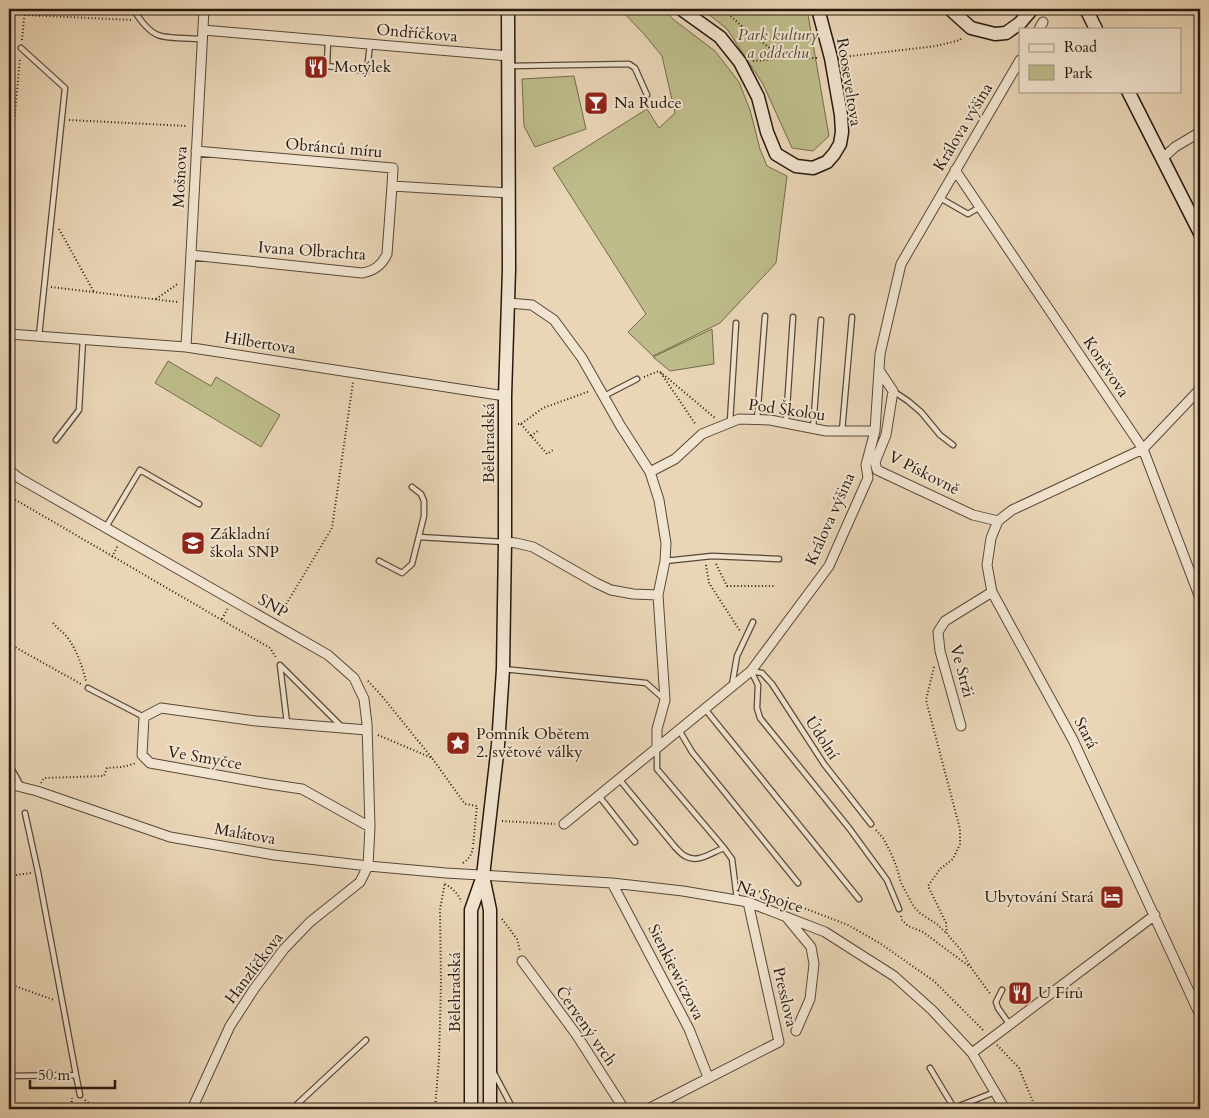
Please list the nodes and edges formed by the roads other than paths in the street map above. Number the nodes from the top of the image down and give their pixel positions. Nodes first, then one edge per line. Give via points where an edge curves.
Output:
1 (133, 9) edge
2 (204, 9) edge
3 (508, 9) edge
4 (681, 9) edge
5 (818, 9) edge
6 (950, 9) edge
7 (1032, 9) edge
8 (1086, 9) edge
9 (1096, 28) edge
10 (203, 34) junction
11 (328, 41) junction
12 (370, 44) junction
13 (22, 48) road end
14 (509, 61) junction
15 (1019, 62) edge
16 (1129, 92) edge
17 (647, 96) dead end
18 (1200, 132) edge
19 (196, 151) junction
20 (1163, 158) junction
21 (955, 170) junction
22 (392, 186) junction
23 (509, 193) junction
24 (939, 197) junction
25 (980, 207) junction
26 (1200, 233) edge
27 (191, 255) junction
28 (508, 303) junction
29 (765, 316) dead end
30 (793, 317) dead end
31 (852, 317) dead end
32 (821, 320) dead end
33 (736, 323) dead end
34 (9, 334) edge
35 (39, 336) junction
36 (83, 339) junction
37 (186, 347) junction
38 (879, 370) junction
39 (637, 379) road end
40 (1200, 389) edge
41 (893, 391) junction
42 (505, 396) junction
43 (604, 396) junction
44 (757, 420) junction
45 (727, 423) junction
46 (786, 423) junction
47 (813, 429) junction
48 (842, 431) junction
49 (875, 431) junction
50 (56, 440) dead end
51 (953, 445) dead end
52 (1143, 449) junction
53 (9, 470) edge
54 (650, 472) junction
55 (412, 487) dead end
56 (199, 504) dead end
57 (998, 521) junction
58 (106, 527) junction
59 (420, 537) junction
60 (505, 542) junction
61 (779, 559) dead end
62 (379, 561) dead end
63 (665, 561) junction
64 (992, 592) junction
65 (658, 595) junction
66 (1200, 598) edge
67 (753, 622) dead end
68 (503, 669) junction
69 (751, 671) junction
70 (732, 687) junction
71 (88, 688) road end
72 (665, 700) junction
73 (705, 708) junction
74 (144, 717) junction
75 (288, 723) junction
76 (961, 726) dead end
77 (343, 728) junction
78 (367, 730) junction
79 (679, 730) junction
80 (657, 748) junction
81 (9, 764) edge
82 (619, 779) junction
83 (9, 784) edge
84 (21, 786) junction
85 (599, 796) junction
86 (25, 813) dead end
87 (564, 824) road end
88 (871, 824) road end
89 (370, 828) junction
90 (636, 842) dead end
91 (724, 848) junction
92 (368, 866) junction
93 (483, 876) junction
94 (612, 883) junction
95 (798, 884) dead end
96 (737, 899) junction
97 (859, 899) dead end
98 (748, 902) junction
99 (899, 910) road end
100 (1155, 916) junction
101 (786, 917) junction
102 (522, 961) road end
103 (1002, 990) dead end
104 (1200, 1015) edge
105 (1010, 1025) junction
106 (796, 1031) dead end
107 (366, 1040) dead end
108 (972, 1053) junction
109 (490, 1065) junction
110 (930, 1068) dead end
111 (9, 1076) edge
112 (76, 1076) junction
113 (708, 1077) junction
114 (995, 1092) junction
115 (80, 1096) road end
116 (192, 1109) edge
117 (292, 1109) edge
118 (471, 1109) edge
119 (490, 1109) edge
120 (513, 1109) edge
121 (624, 1109) edge
122 (648, 1109) edge
123 (1005, 1109) edge

1 - 10 lane via 157,35
2 - 10 street, Mošnova
3 - 14 street, Bělehradská
4 - 5 street, Rooseveltova via 720,37 740,62 758,97 776,154 796,166 813,168 827,162 834,154 842,132 831,58
6 - 7 street via 971,28 995,34 1006,33
8 - 9 street
10 - 11 street, Ondříčkova
10 - 19 street, Mošnova
11 - 12 street, Ondříčkova
11 - 12 lane via 326,66 367,71
12 - 14 street, Ondříčkova
13 - 35 lane via 65,88
14 - 17 lane via 628,64 635,68
14 - 23 street, Bělehradská
15 - 21 street, Králova výšina
16 - 20 street
18 - 20 street
19 - 22 street, Obránců míru via 393,168
19 - 27 street, Mošnova
20 - 26 street
21 - 24 street, Králova výšina
21 - 25 street, Koněvova
22 - 23 street
22 - 27 street, Ivana Olbrachta via 387,254 370,272
23 - 28 street, Bělehradská
24 - 25 lane via 968,214
24 - 38 street, Králova výšina via 901,264
25 - 52 street, Koněvova
27 - 37 street, Mošnova
28 - 42 street, Bělehradská
28 - 43 street via 532,305 554,320 582,358
29 - 44 lane
30 - 46 lane
31 - 48 lane
32 - 47 lane
33 - 45 lane
34 - 35 street, Hilbertova
35 - 36 street, Hilbertova
36 - 37 street, Hilbertova
36 - 50 lane via 79,410
37 - 42 street, Hilbertova
38 - 41 street
38 - 49 street, Králova výšina
39 - 43 lane
40 - 52 street
41 - 51 lane via 922,412 940,435
41 - 57 street, V Pískovně via 886,435 875,462 877,470 973,515
42 - 60 street, Bělehradská
43 - 54 street
44 - 45 street, Pod Školou via 738,419
44 - 46 street, Pod Školou
45 - 54 street, Pod Školou via 702,434 675,459
46 - 47 street, Pod Školou
47 - 48 street, Pod Školou
48 - 49 street, Pod Školou
49 - 69 street, Králova výšina via 866,465 868,478 829,566
52 - 57 street via 1012,510
52 - 66 street, Koněvova
53 - 58 street, SNP
54 - 63 street via 659,500 666,543
55 - 59 lane via 424,501
56 - 58 lane via 140,470
57 - 64 street, Stará via 991,538 987,565
58 - 78 street, SNP via 328,655 354,678 364,699
59 - 60 lane
59 - 62 lane via 412,564 402,573
60 - 65 street via 533,547 611,590
60 - 68 street, Bělehradská
61 - 63 lane via 712,556
63 - 65 street
64 - 76 street, Ve Strži via 945,621 938,632 940,651
64 - 100 street, Stará via 1074,740
65 - 72 street
67 - 70 lane via 737,656
68 - 72 lane via 646,683
68 - 93 street, Bělehradská
69 - 70 street, Králova výšina
69 - 88 lane, Údolní via 762,673 772,684 824,764
69 - 99 lane via 758,685 760,718 888,880
70 - 73 street, Králova výšina
71 - 74 lane
72 - 80 street via 657,729
73 - 79 street, Králova výšina
73 - 97 lane
74 - 75 street via 161,708
74 - 89 street, Ve Smyčce via 142,755 150,763 302,789
75 - 77 street
75 - 77 lane via 280,665
77 - 78 street
78 - 89 street, SNP
79 - 80 street, Králova výšina
79 - 95 lane via 692,752
80 - 82 street, Králova výšina
80 - 91 lane via 657,769
81 - 84 lane
82 - 85 street, Králova výšina
82 - 91 lane via 685,856 702,858
83 - 84 street, Malátova
84 - 92 street, Malátova via 170,837 274,855
85 - 87 street, Králova výšina
85 - 90 lane
86 - 112 lane
89 - 92 street, SNP
91 - 96 lane via 732,859
92 - 93 street, Malátova
92 - 116 street, Hanzlíčkova via 360,882 310,922 254,988 230,1026
93 - 94 street, Na Spojce
93 - 109 street, Bělehradská via 490,910
93 - 118 street, Bělehradská via 471,910
94 - 96 street, Na Spojce
94 - 113 street, Sienkiewiczova via 689,1029
96 - 98 street, Na Spojce
98 - 101 street, Na Spojce
98 - 113 street, Presslova via 779,1042
100 - 104 street, Stará
100 - 105 street
101 - 106 street, Presslova via 811,947 814,964 810,999
101 - 108 street, Na Spojce via 825,932 894,976
102 - 121 street, Červený vrch via 576,1034
103 - 105 lane via 996,1002
105 - 108 street
107 - 117 lane
108 - 114 street
109 - 119 street, Bělehradská
109 - 120 lane
110 - 114 lane via 954,1108
111 - 112 lane
112 - 115 lane
113 - 122 street, Presslova
114 - 123 street

